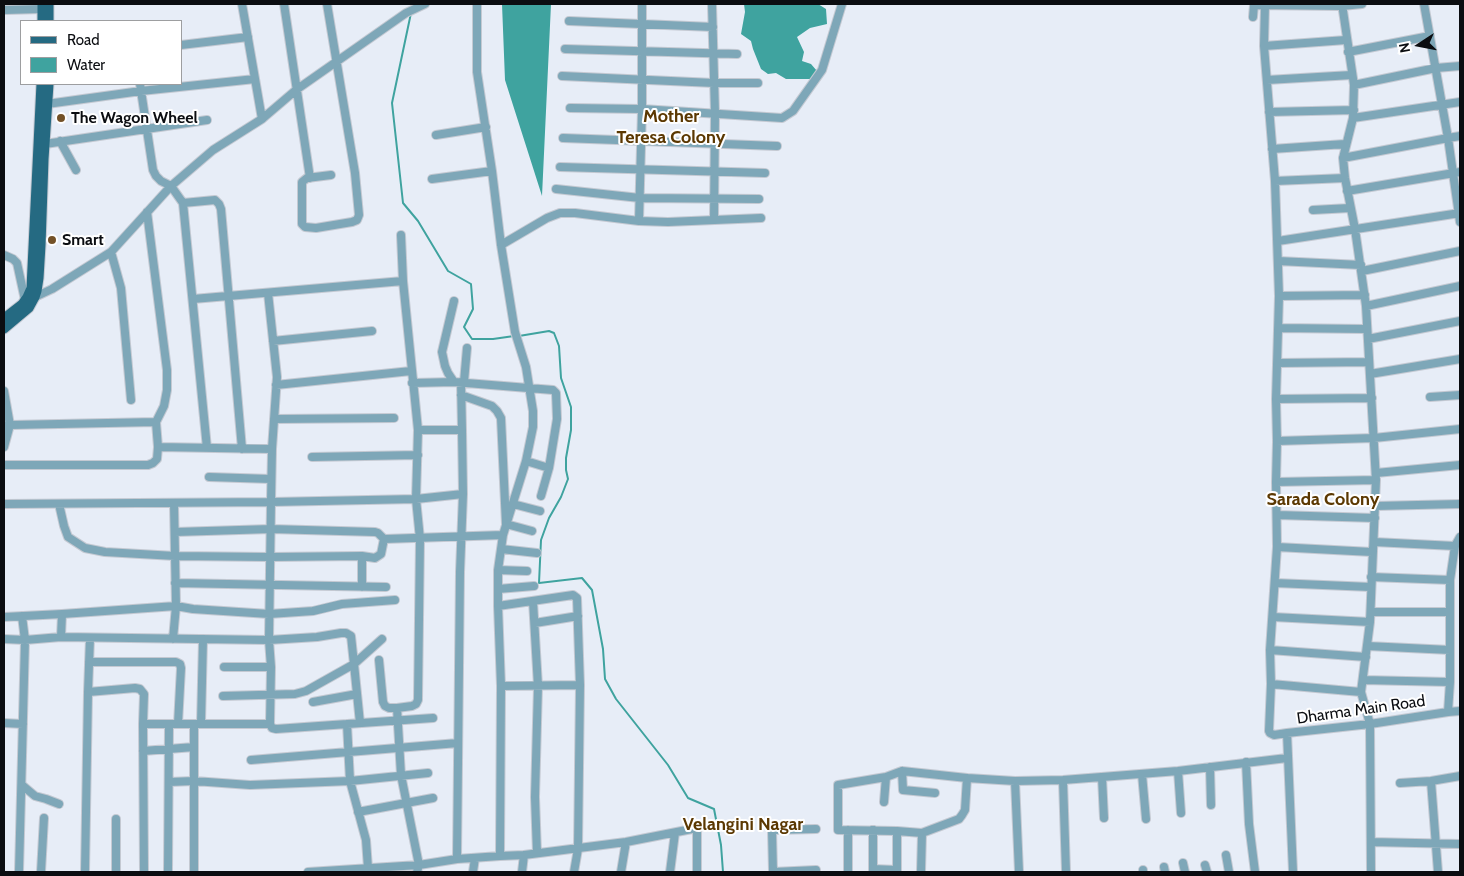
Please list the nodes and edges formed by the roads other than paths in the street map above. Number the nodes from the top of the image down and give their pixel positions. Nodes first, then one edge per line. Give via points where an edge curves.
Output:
1 (242, 4) edge
2 (284, 4) edge
3 (327, 4) edge
4 (424, 4) edge
5 (476, 4) edge
6 (642, 4) edge
7 (712, 4) edge
8 (842, 4) edge
9 (1254, 4) edge
10 (1362, 4) edge
11 (1424, 4) edge
12 (1265, 5) edge
13 (1342, 5) edge
14 (44, 6) edge
15 (4, 10) edge
16 (1253, 17) dead end
17 (42, 20) edge
18 (49, 20) edge
19 (569, 21) dead end
20 (642, 24) junction
21 (713, 27) junction
22 (1430, 36) junction
23 (248, 37) junction
24 (1346, 40) junction
25 (182, 45) edge
26 (1264, 46) junction
27 (565, 49) dead end
28 (642, 52) junction
29 (1348, 52) junction
30 (714, 53) junction
31 (737, 54) dead end
32 (336, 63) junction
33 (1460, 66) edge
34 (1436, 68) junction
35 (1352, 75) junction
36 (562, 76) dead end
37 (255, 79) junction
38 (642, 80) junction
39 (1267, 80) junction
40 (714, 83) junction
41 (758, 83) dead end
42 (182, 84) edge
43 (41, 85) edge
44 (49, 85) edge
45 (169, 85) edge
46 (1354, 85) junction
47 (140, 87) edge
48 (296, 90) junction
49 (1460, 102) edge
50 (47, 104) junction
51 (1442, 104) junction
52 (570, 108) dead end
53 (642, 109) junction
54 (1269, 112) junction
55 (715, 114) junction
56 (1353, 114) junction
57 (262, 119) junction
58 (207, 120) dead end
59 (486, 127) junction
60 (147, 129) junction
61 (436, 135) dead end
62 (1460, 136) edge
63 (563, 138) dead end
64 (1448, 138) junction
65 (60, 141) junction
66 (641, 142) junction
67 (45, 144) junction
68 (715, 144) junction
69 (1345, 144) junction
70 (777, 146) dead end
71 (1272, 149) junction
72 (1343, 158) junction
73 (560, 167) dead end
74 (76, 170) dead end
75 (641, 170) junction
76 (492, 171) junction
77 (715, 172) junction
78 (765, 173) dead end
79 (1456, 173) edge
80 (331, 175) dead end
81 (310, 178) junction
82 (1345, 178) junction
83 (432, 179) dead end
84 (1275, 181) junction
85 (171, 186) junction
86 (556, 189) dead end
87 (1347, 191) junction
88 (640, 198) junction
89 (714, 199) junction
90 (759, 199) dead end
91 (183, 203) junction
92 (1350, 208) junction
93 (1314, 210) dead end
94 (147, 212) junction
95 (1460, 216) edge
96 (761, 218) dead end
97 (714, 220) junction
98 (639, 222) junction
99 (1355, 229) junction
100 (400, 235) dead end
101 (1278, 241) junction
102 (501, 245) junction
103 (1460, 251) edge
104 (111, 252) junction
105 (4, 255) edge
106 (1278, 262) junction
107 (1361, 268) junction
108 (403, 281) junction
109 (1460, 286) edge
110 (268, 293) junction
111 (1365, 295) junction
112 (229, 296) junction
113 (1279, 296) junction
114 (29, 298) junction
115 (193, 299) junction
116 (454, 301) dead end
117 (1366, 306) junction
118 (4, 318) edge
119 (1460, 321) edge
120 (1278, 328) junction
121 (4, 329) edge
122 (1367, 329) junction
123 (372, 331) dead end
124 (1368, 339) junction
125 (273, 341) junction
126 (468, 348) dead end
127 (1460, 359) edge
128 (1369, 362) junction
129 (1277, 363) junction
130 (411, 371) junction
131 (1370, 374) junction
132 (460, 382) junction
133 (412, 383) junction
134 (276, 385) junction
135 (530, 389) junction
136 (4, 391) edge
137 (461, 395) junction
138 (1460, 395) edge
139 (1430, 397) dead end
140 (1372, 398) junction
141 (1276, 399) junction
142 (131, 400) dead end
143 (274, 418) junction
144 (394, 418) dead end
145 (156, 422) junction
146 (7, 426) edge
147 (1460, 429) edge
148 (418, 430) junction
149 (462, 430) junction
150 (1374, 438) junction
151 (1277, 441) junction
152 (4, 446) edge
153 (158, 447) junction
154 (207, 448) junction
155 (242, 449) junction
156 (272, 449) junction
157 (418, 455) junction
158 (312, 458) dead end
159 (526, 461) junction
160 (4, 465) edge
161 (1460, 465) edge
162 (549, 468) junction
163 (1376, 476) junction
164 (209, 477) dead end
165 (272, 479) junction
166 (1276, 482) junction
167 (464, 494) junction
168 (541, 496) dead end
169 (416, 499) junction
170 (271, 502) junction
171 (174, 503) junction
172 (4, 504) edge
173 (59, 504) junction
174 (513, 504) junction
175 (1460, 504) edge
176 (1376, 506) junction
177 (540, 511) dead end
178 (1277, 515) junction
179 (1375, 518) junction
180 (506, 524) junction
181 (271, 529) junction
182 (532, 531) dead end
183 (175, 532) junction
184 (503, 535) junction
185 (462, 537) junction
186 (1460, 537) edge
187 (420, 539) junction
188 (384, 540) junction
189 (1374, 542) junction
190 (1455, 546) junction
191 (1276, 547) junction
192 (501, 549) junction
193 (1372, 552) junction
194 (537, 553) dead end
195 (175, 556) junction
196 (362, 556) junction
197 (270, 557) junction
198 (498, 570) junction
199 (527, 571) dead end
200 (1371, 577) junction
201 (1450, 580) junction
202 (175, 583) junction
203 (1275, 583) junction
204 (271, 586) junction
205 (534, 586) dead end
206 (362, 587) junction
207 (386, 587) dead end
208 (1371, 587) junction
209 (498, 589) junction
210 (395, 600) dead end
211 (534, 601) junction
212 (176, 606) junction
213 (498, 606) junction
214 (1371, 612) junction
215 (1450, 612) junction
216 (62, 614) junction
217 (269, 614) junction
218 (4, 616) edge
219 (22, 616) junction
220 (578, 616) junction
221 (1273, 617) junction
222 (1370, 622) junction
223 (535, 623) junction
224 (61, 637) junction
225 (90, 638) junction
226 (173, 639) junction
227 (203, 639) junction
228 (382, 639) dead end
229 (4, 640) edge
230 (25, 640) junction
231 (269, 640) junction
232 (1367, 646) junction
233 (1270, 650) junction
234 (1450, 650) junction
235 (1366, 657) junction
236 (379, 660) dead end
237 (89, 662) junction
238 (354, 664) junction
239 (224, 667) dead end
240 (271, 667) junction
241 (1363, 680) junction
242 (1450, 682) junction
243 (1271, 684) junction
244 (580, 685) junction
245 (501, 686) junction
246 (538, 686) junction
247 (88, 692) junction
248 (1361, 692) junction
249 (357, 694) junction
250 (270, 695) junction
251 (223, 696) dead end
252 (314, 702) dead end
253 (397, 708) junction
254 (1448, 712) junction
255 (1460, 712) edge
256 (433, 718) dead end
257 (397, 720) junction
258 (4, 723) edge
259 (360, 723) junction
260 (23, 724) junction
261 (143, 724) junction
262 (168, 724) junction
263 (178, 724) junction
264 (198, 724) junction
265 (270, 724) junction
266 (347, 724) junction
267 (1370, 724) junction
268 (1287, 734) junction
269 (458, 743) junction
270 (194, 747) junction
271 (400, 748) junction
272 (169, 749) junction
273 (143, 751) junction
274 (349, 752) junction
275 (1288, 758) junction
276 (251, 760) dead end
277 (1246, 762) junction
278 (1210, 766) junction
279 (1178, 770) junction
280 (902, 771) junction
281 (428, 773) dead end
282 (1142, 774) junction
283 (401, 775) junction
284 (1460, 776) edge
285 (886, 777) junction
286 (967, 778) junction
287 (1102, 778) junction
288 (1063, 780) junction
289 (194, 781) junction
290 (350, 781) junction
291 (1431, 781) junction
292 (169, 782) junction
293 (1015, 782) junction
294 (1400, 783) dead end
295 (22, 784) junction
296 (935, 793) dead end
297 (433, 798) dead end
298 (406, 802) junction
299 (884, 802) dead end
300 (59, 804) dead end
301 (1211, 805) dead end
302 (358, 812) junction
303 (1181, 813) dead end
304 (44, 818) dead end
305 (1104, 818) dead end
306 (116, 819) dead end
307 (1146, 819) dead end
308 (816, 829) dead end
309 (848, 830) junction
310 (873, 830) junction
311 (897, 831) junction
312 (675, 833) junction
313 (922, 833) junction
314 (626, 842) junction
315 (1371, 842) junction
316 (1436, 844) junction
317 (1460, 844) edge
318 (578, 849) junction
319 (537, 853) junction
320 (524, 855) junction
321 (1226, 855) dead end
322 (500, 856) junction
323 (475, 858) junction
324 (457, 859) junction
325 (1183, 863) dead end
326 (368, 868) junction
327 (418, 868) edge
328 (360, 870) edge
329 (816, 870) dead end
330 (873, 871) edge
331 (897, 871) edge
332 (18, 872) edge
333 (42, 872) edge
334 (85, 872) edge
335 (116, 872) edge
336 (144, 872) edge
337 (168, 872) edge
338 (194, 872) edge
339 (308, 872) edge
340 (473, 872) edge
341 (522, 872) edge
342 (574, 872) edge
343 (621, 872) edge
344 (670, 872) edge
345 (697, 872) edge
346 (773, 872) edge
347 (848, 872) edge
348 (922, 872) edge
349 (1019, 872) edge
350 (1066, 872) edge
351 (1184, 872) edge
352 (1229, 872) edge
353 (1255, 872) edge
354 (1293, 872) edge
355 (1371, 872) edge
356 (1438, 872) edge

1 - 23 street
2 - 48 street
3 - 32 street
4 - 32 street via 406,13
5 - 59 street via 477,72
6 - 20 street
7 - 21 street
8 - 55 street via 822,70 793,111 782,118
9 - 12 street
9 - 16 street
10 - 13 street
11 - 22 street
12 - 13 street
12 - 26 street
13 - 24 street
14 - 15 street
14 - 17 main road
14 - 18 main road
19 - 20 street
20 - 21 street
20 - 28 street
21 - 30 street
22 - 29 street
22 - 34 street
23 - 25 street
23 - 37 street
24 - 26 street
24 - 29 street
26 - 39 street
27 - 28 street
28 - 30 street
28 - 38 street
29 - 35 street
30 - 31 street
30 - 40 street
32 - 48 street
32 - 81 street via 355,173 357,220 305,227 302,224 301,185 303,180
33 - 34 street
34 - 46 street
34 - 51 street
35 - 39 street
35 - 46 street
36 - 38 street
37 - 42 street
37 - 57 street
38 - 40 street
38 - 53 street
39 - 54 street
40 - 41 street
40 - 55 street
43 - 114 main road via 33,277
44 - 50 main road
45 - 47 street
46 - 56 street
47 - 50 street
47 - 60 street
48 - 57 street
48 - 81 street
49 - 51 street
50 - 67 main road
51 - 56 street
51 - 64 street
52 - 53 street
53 - 55 street
53 - 66 street
54 - 56 street
54 - 71 street
55 - 68 street
56 - 69 street
57 - 85 street via 214,150
58 - 60 street
59 - 61 street
59 - 76 street
60 - 65 street
60 - 85 street via 156,176
62 - 64 street
63 - 66 street
64 - 72 street
64 - 79 street
65 - 67 street
65 - 74 street
66 - 68 street
66 - 75 street
67 - 114 main road via 39,278
68 - 70 street
68 - 77 street
69 - 71 street
69 - 72 street
71 - 84 street
72 - 82 street
73 - 75 street
75 - 77 street
75 - 88 street
76 - 83 street
76 - 102 street
77 - 78 street
77 - 89 street
79 - 87 street
79 - 95 street
80 - 81 street
82 - 84 street
82 - 87 street
84 - 101 street
85 - 91 street
85 - 94 street
86 - 88 street
87 - 92 street
88 - 89 street
88 - 98 street
89 - 90 street
89 - 97 street
91 - 112 street via 214,200 219,204
91 - 115 street
92 - 93 street
92 - 99 street
94 - 104 street
94 - 145 street via 167,370 164,406
95 - 99 street
96 - 97 street
97 - 98 street
98 - 102 street via 560,213
99 - 101 street
99 - 107 street
100 - 108 street
101 - 106 street
102 - 135 street via 516,336
103 - 107 street
104 - 114 street via 52,289
104 - 142 street via 121,288
105 - 114 street via 17,264
106 - 107 street
106 - 113 street
107 - 111 street
108 - 110 street
108 - 130 street
109 - 117 street
110 - 112 street
110 - 125 street
111 - 113 street
111 - 117 street
112 - 115 street
112 - 155 street
113 - 120 street
114 - 118 main road
114 - 121 main road via 30,308
115 - 154 street
116 - 132 street via 442,352 448,373
117 - 122 street
119 - 124 street
120 - 122 street
120 - 129 street
122 - 124 street
123 - 125 street
124 - 128 street
125 - 134 street
126 - 132 street
127 - 131 street
128 - 129 street
128 - 131 street
129 - 141 street
130 - 133 street
130 - 134 street
131 - 140 street
132 - 133 street
132 - 135 street
132 - 137 street
133 - 148 street
134 - 143 street
135 - 159 street via 534,419
135 - 162 street via 553,390 556,393 557,419
136 - 146 street
137 - 149 street
137 - 180 street via 492,406 500,418
138 - 139 street
140 - 141 street
140 - 150 street
141 - 151 street
143 - 144 street
143 - 156 street
145 - 146 street
145 - 153 street
146 - 152 street
147 - 150 street
148 - 149 street
148 - 157 street
149 - 167 street
150 - 151 street
150 - 163 street
151 - 166 street
153 - 154 street
153 - 160 street via 157,459 148,465
154 - 155 street
155 - 156 street
156 - 165 street
157 - 158 street
157 - 169 street
159 - 162 street
159 - 174 street
161 - 163 street
162 - 168 street
163 - 166 street
163 - 176 street
164 - 165 street
165 - 170 street
166 - 178 street
167 - 169 street
167 - 185 street
169 - 170 street
169 - 187 street
170 - 171 street
170 - 181 street
171 - 173 street
171 - 183 street
172 - 173 street
173 - 195 street via 68,537 84,548
174 - 177 street
174 - 180 street
175 - 176 street
176 - 179 street
178 - 179 street
178 - 191 street
179 - 189 street
180 - 182 street
180 - 184 street
181 - 183 street
181 - 188 street via 375,532
181 - 197 street
183 - 195 street
184 - 185 street
184 - 192 street
185 - 187 street
185 - 269 street
186 - 190 street
187 - 188 street
187 - 253 street via 418,700 412,706
188 - 196 street via 378,557
189 - 190 street
189 - 193 street
190 - 201 street
191 - 193 street
191 - 203 street
192 - 194 street
192 - 198 street
193 - 200 street
195 - 197 street
195 - 202 street
196 - 197 street
196 - 206 street
197 - 204 street
198 - 199 street
198 - 209 street
200 - 201 street
200 - 208 street
201 - 215 street
202 - 204 street
202 - 212 street
203 - 208 street
203 - 221 street
204 - 206 street
204 - 217 street
205 - 209 street
206 - 207 street
208 - 214 street
209 - 213 street
210 - 217 street
211 - 213 street
211 - 220 street via 575,596
211 - 223 street
212 - 216 street
212 - 217 street
212 - 226 street
213 - 245 street
214 - 215 street
214 - 222 street
215 - 234 street
216 - 219 street
216 - 224 street
217 - 231 street
218 - 219 street
219 - 230 street
220 - 223 street
220 - 244 street
221 - 222 street
221 - 233 street
222 - 232 street
223 - 246 street
224 - 225 street
224 - 230 street
225 - 226 street
225 - 237 street
226 - 227 street
227 - 231 street
227 - 264 street
228 - 238 street
229 - 230 street
230 - 260 street
231 - 238 street via 346,632 352,639
231 - 240 street
232 - 234 street
232 - 235 street
233 - 235 street
233 - 243 street
234 - 242 street
235 - 241 street
236 - 253 street via 383,702 389,708
237 - 247 street
237 - 263 street via 180,664
238 - 249 street
238 - 250 street via 300,693
239 - 240 street
240 - 250 street
241 - 242 street
241 - 248 street
242 - 254 street
243 - 248 street
243 - 268 street, Dharma Main Road via 1268,729 1272,734
244 - 246 street
244 - 318 street
245 - 246 street
245 - 322 street
246 - 319 street
247 - 261 street via 140,689 144,694
247 - 334 street
248 - 267 street
249 - 252 street
249 - 259 street
250 - 251 street
250 - 265 street
253 - 257 street
254 - 255 street, Dharma Main Road
254 - 267 street, Dharma Main Road
256 - 257 street
257 - 259 street
257 - 271 street
258 - 260 street
259 - 266 street
260 - 295 street
261 - 262 street
261 - 273 street
262 - 263 street
262 - 272 street
263 - 264 street
264 - 265 street
264 - 270 street
265 - 266 street via 276,730
266 - 274 street
267 - 268 street, Dharma Main Road
267 - 315 street
268 - 275 street
269 - 271 street
269 - 324 street
270 - 272 street
270 - 289 street
271 - 274 street
271 - 283 street
272 - 273 street
272 - 292 street
273 - 336 street
274 - 276 street
274 - 290 street
275 - 277 street
275 - 354 street
277 - 278 street
277 - 353 street
278 - 279 street
278 - 301 street
279 - 282 street
279 - 303 street
280 - 285 street
280 - 286 street
280 - 296 street via 903,790
281 - 283 street
282 - 287 street
282 - 307 street
283 - 290 street
283 - 298 street
284 - 291 street
285 - 299 street
285 - 309 street via 838,785 838,830
286 - 293 street
286 - 313 street via 965,810 959,819
287 - 288 street
287 - 305 street
288 - 293 street
288 - 350 street
289 - 290 street via 250,785
289 - 292 street
289 - 338 street
290 - 302 street
291 - 294 street
291 - 316 street
292 - 337 street
293 - 349 street
295 - 300 street via 35,796
295 - 332 street
297 - 298 street
298 - 302 street
298 - 327 street
302 - 326 street via 366,840
304 - 333 street
306 - 335 street
308 - 346 street via 772,830
309 - 310 street
309 - 347 street
310 - 311 street
310 - 330 street
311 - 313 street
311 - 331 street
312 - 314 street
312 - 344 street
312 - 345 street via 697,828
313 - 348 street
314 - 318 street
314 - 343 street
315 - 316 street
315 - 355 street
316 - 317 street
316 - 356 street
318 - 319 street
318 - 342 street
319 - 320 street
320 - 322 street
320 - 341 street
321 - 352 street
322 - 323 street
323 - 324 street
323 - 340 street
324 - 327 street
325 - 351 street
326 - 327 street
326 - 328 street
328 - 339 street
329 - 346 street
330 - 331 street

